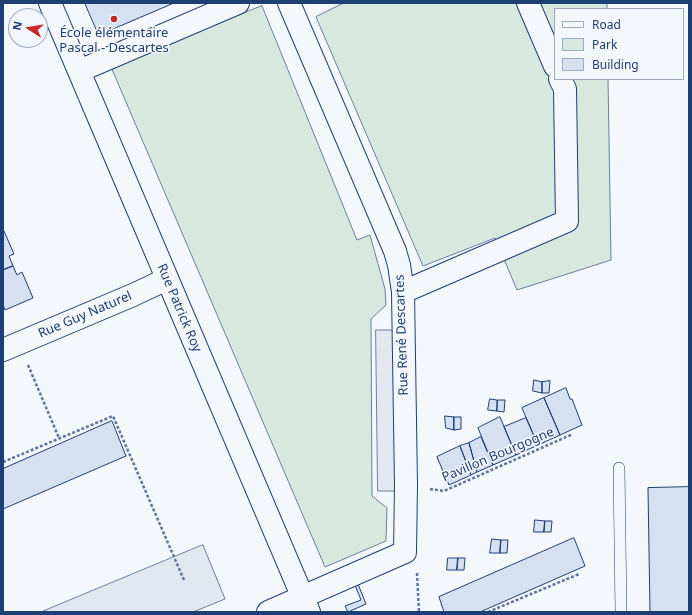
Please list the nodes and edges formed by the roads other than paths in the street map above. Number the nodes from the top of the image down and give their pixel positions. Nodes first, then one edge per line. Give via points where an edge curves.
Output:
1 (50, 3) edge
2 (238, 3) edge
3 (528, 3) edge
4 (295, 5) edge
5 (554, 64) edge
6 (79, 71) junction
7 (560, 80) edge
8 (167, 279) junction
9 (403, 292) junction
10 (11, 347) edge
11 (619, 468) dead end
12 (306, 604) edge
13 (268, 612) edge
14 (620, 612) edge

1 - 6 street, Rue Patrick Roy
2 - 6 street
3 - 5 street
4 - 9 street, Rue René Descartes via 395,251
6 - 8 street, Rue Patrick Roy
7 - 9 street via 565,89 567,221
8 - 10 street, Rue Guy Naturel
8 - 12 street, Rue Patrick Roy
9 - 12 street, Rue René Descartes via 405,552
11 - 14 lane
12 - 13 street

